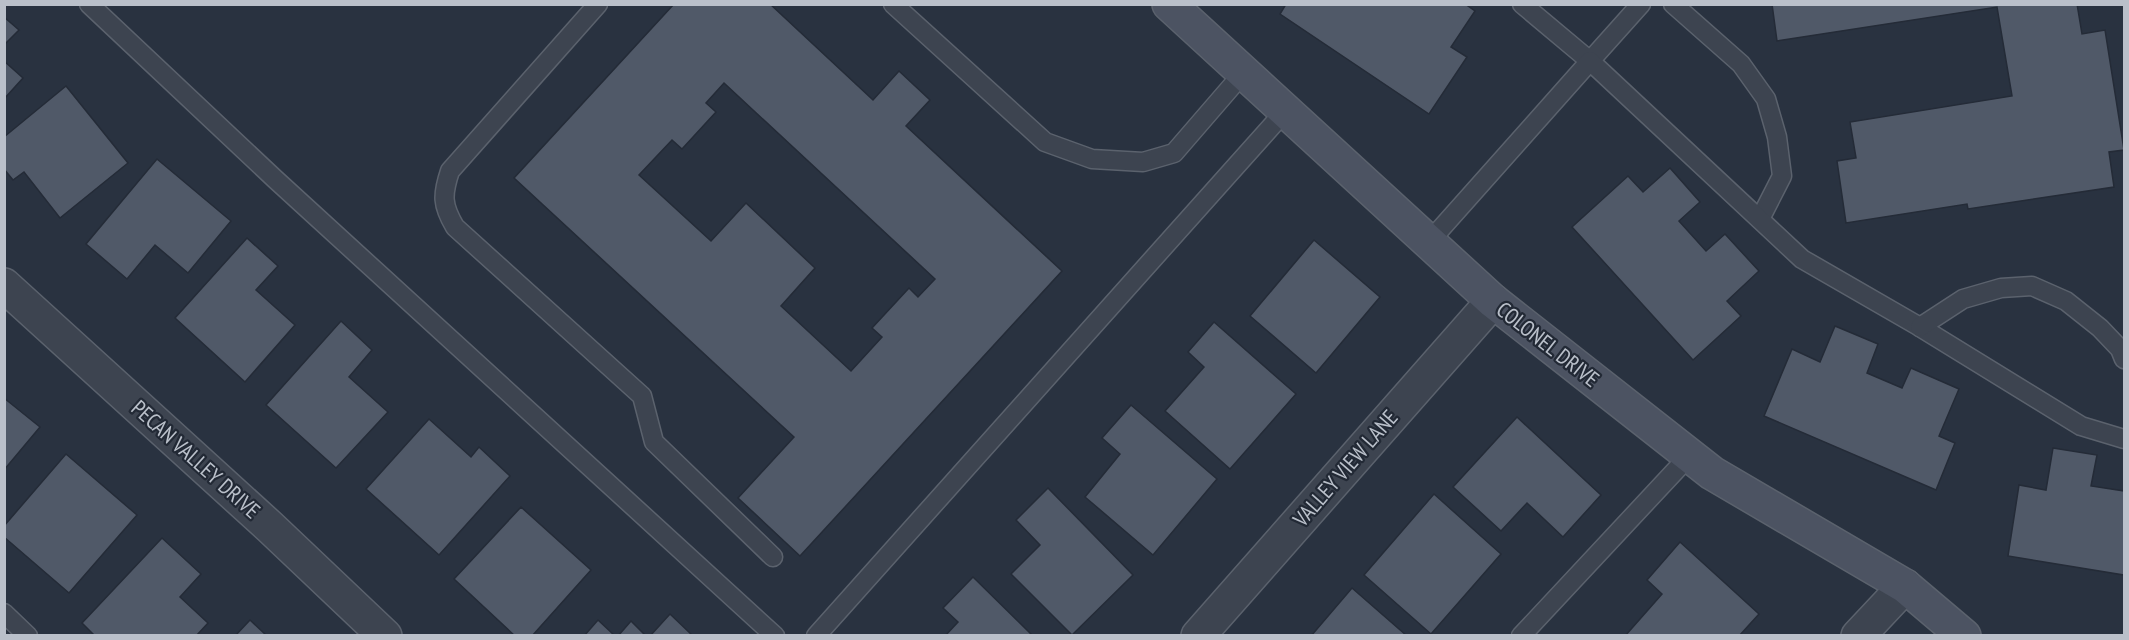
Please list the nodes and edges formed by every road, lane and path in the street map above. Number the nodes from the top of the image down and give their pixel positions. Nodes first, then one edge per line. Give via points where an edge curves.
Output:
1 (89, 4) edge
2 (598, 4) edge
3 (893, 4) edge
4 (1169, 4) edge
5 (1522, 4) edge
6 (1641, 4) edge
7 (1673, 4) edge
8 (1590, 61) junction
9 (1244, 72) junction
10 (1286, 110) junction
11 (1760, 219) junction
12 (1429, 242) junction
13 (4, 285) edge
14 (1493, 301) junction
15 (1920, 327) junction
16 (2124, 359) edge
17 (2124, 439) edge
18 (1690, 455) junction
19 (773, 556) dead end
20 (1905, 586) junction
21 (4, 613) edge
22 (28, 636) edge
23 (386, 636) edge
24 (775, 636) edge
25 (816, 636) edge
26 (1198, 636) edge
27 (1521, 636) edge
28 (1858, 636) edge
29 (1964, 636) edge

1 - 24 lane
2 - 19 lane via 450,171 443,192 446,213 455,227 642,396 654,442
3 - 9 lane via 1045,142 1092,159 1143,162 1174,153
4 - 9 street, COLONEL DRIVE
5 - 8 lane
6 - 8 lane
7 - 11 lane via 1741,64 1766,99 1777,137 1782,176
8 - 11 lane
8 - 12 lane
9 - 10 street, COLONEL DRIVE
10 - 12 street, COLONEL DRIVE
10 - 25 lane
11 - 15 lane via 1802,259
12 - 14 street, COLONEL DRIVE
13 - 23 street, PECAN VALLEY DRIVE
14 - 18 street, COLONEL DRIVE
14 - 26 street, VALLEY VIEW LANE
15 - 16 lane via 1963,299 2001,288 2032,286 2066,301 2100,328
15 - 17 lane via 2081,426
18 - 20 street, COLONEL DRIVE via 1712,473
18 - 27 lane
20 - 28 street
20 - 29 street, COLONEL DRIVE
21 - 22 lane

